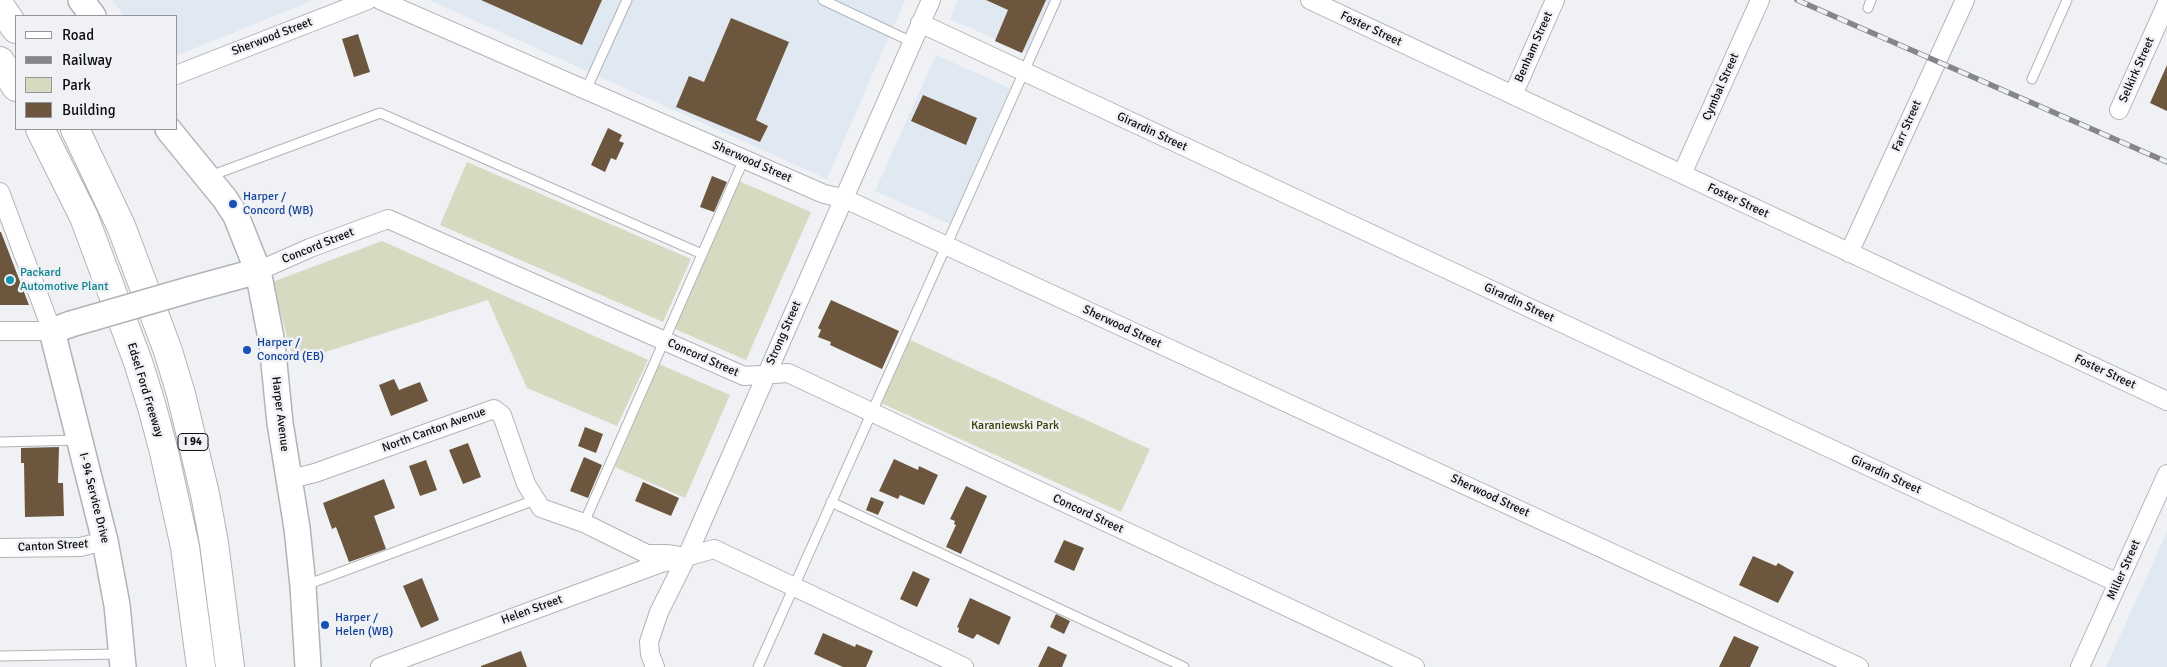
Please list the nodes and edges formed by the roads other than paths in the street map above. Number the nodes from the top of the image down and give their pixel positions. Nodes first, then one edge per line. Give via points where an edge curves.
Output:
1 (81, 0) edge
2 (368, 0) edge
3 (380, 0) edge
4 (627, 0) edge
5 (823, 0) edge
6 (931, 0) edge
7 (1056, 0) edge
8 (1310, 0) edge
9 (1555, 0) edge
10 (1760, 0) edge
11 (1965, 0) edge
12 (2067, 0) edge
13 (2167, 3) edge
14 (0, 6) edge
15 (91, 15) edge
16 (920, 23) junction
17 (15, 28) edge
18 (912, 42) junction
19 (0, 61) edge
20 (1024, 72) junction
21 (178, 73) edge
22 (2032, 79) dead end
23 (15, 85) edge
24 (586, 90) junction
25 (1513, 94) junction
26 (2119, 110) dead end
27 (40, 130) edge
28 (75, 130) edge
29 (169, 130) edge
30 (744, 159) junction
31 (1682, 174) junction
32 (207, 176) junction
33 (0, 192) edge
34 (843, 198) junction
35 (946, 245) junction
36 (1849, 253) junction
37 (702, 254) junction
38 (258, 271) junction
39 (61, 327) junction
40 (0, 331) edge
41 (664, 341) junction
42 (766, 374) junction
43 (2167, 401) edge
44 (871, 412) junction
45 (80, 440) junction
46 (0, 442) edge
47 (2167, 474) edge
48 (290, 479) junction
49 (535, 500) junction
50 (831, 502) junction
51 (584, 523) junction
52 (106, 541) junction
53 (0, 548) edge
54 (686, 557) junction
55 (2118, 583) junction
56 (303, 586) junction
57 (794, 587) junction
58 (0, 656) edge
59 (123, 660) edge
60 (201, 667) edge
61 (230, 667) edge
62 (308, 667) edge
63 (380, 667) edge
64 (655, 667) edge
65 (758, 667) edge
66 (964, 667) edge
67 (1184, 667) edge
68 (1415, 667) edge
69 (1858, 667) edge
70 (2080, 667) edge

1 - 15 street
2 - 21 street, Sherwood Street
3 - 24 street, Sherwood Street
4 - 24 lane
5 - 18 lane
6 - 16 street, Strong Street
7 - 20 lane
8 - 25 street, Foster Street
9 - 25 street, Benham Street
10 - 31 street, Cymbal Street
11 - 36 street, Farr Street
12 - 22 lane
13 - 26 street, Selkirk Street
14 - 17 highway
16 - 18 street, Strong Street
16 - 20 street, Girardin Street
18 - 34 street, Strong Street
19 - 23 highway
20 - 35 lane
20 - 55 street, Girardin Street
24 - 30 street, Sherwood Street
25 - 31 street, Foster Street
27 - 60 highway, Edsel Ford Freeway / I 94 via 84,217 152,407 184,547
28 - 61 highway, I 94 via 121,226 181,394 214,543
29 - 32 street, Harper Avenue
30 - 34 street, Sherwood Street via 824,194
30 - 37 lane
31 - 36 street, Foster Street
32 - 37 lane via 380,113
32 - 38 street, Harper Avenue via 236,216
33 - 39 street
34 - 35 street, Sherwood Street
34 - 42 street, Strong Street
35 - 44 lane
35 - 69 street, Sherwood Street
36 - 43 street, Foster Street
37 - 41 lane
38 - 39 street, Concord Street, bridge
38 - 41 street, Concord Street via 388,219
38 - 48 street, Harper Avenue via 272,343 280,423
39 - 40 street, Concord Street
39 - 45 street, I- 94 Service Drive
41 - 42 street, Concord Street via 744,376
41 - 51 lane
42 - 44 street, Concord Street via 788,373
42 - 54 street, Strong Street
44 - 50 lane
44 - 68 street, Concord Street
45 - 46 lane
45 - 52 street, I- 94 Service Drive
47 - 55 street, Miller Street
48 - 49 street, North Canton Avenue via 316,473 493,408 502,415 523,477
48 - 56 street, Harper Avenue
49 - 51 street, North Canton Avenue via 544,510
49 - 56 lane
50 - 57 lane
50 - 67 lane
51 - 54 street, North Canton Avenue via 647,554
52 - 53 street, Canton Street via 80,547
52 - 59 street, I- 94 Service Drive
54 - 57 street, Helen Street via 714,549
54 - 63 street, Helen Street via 660,563
54 - 64 street, Strong Street via 659,612 649,642
55 - 70 street, Miller Street
56 - 62 street, Harper Avenue
57 - 65 lane
57 - 66 street, Helen Street
58 - 59 lane

